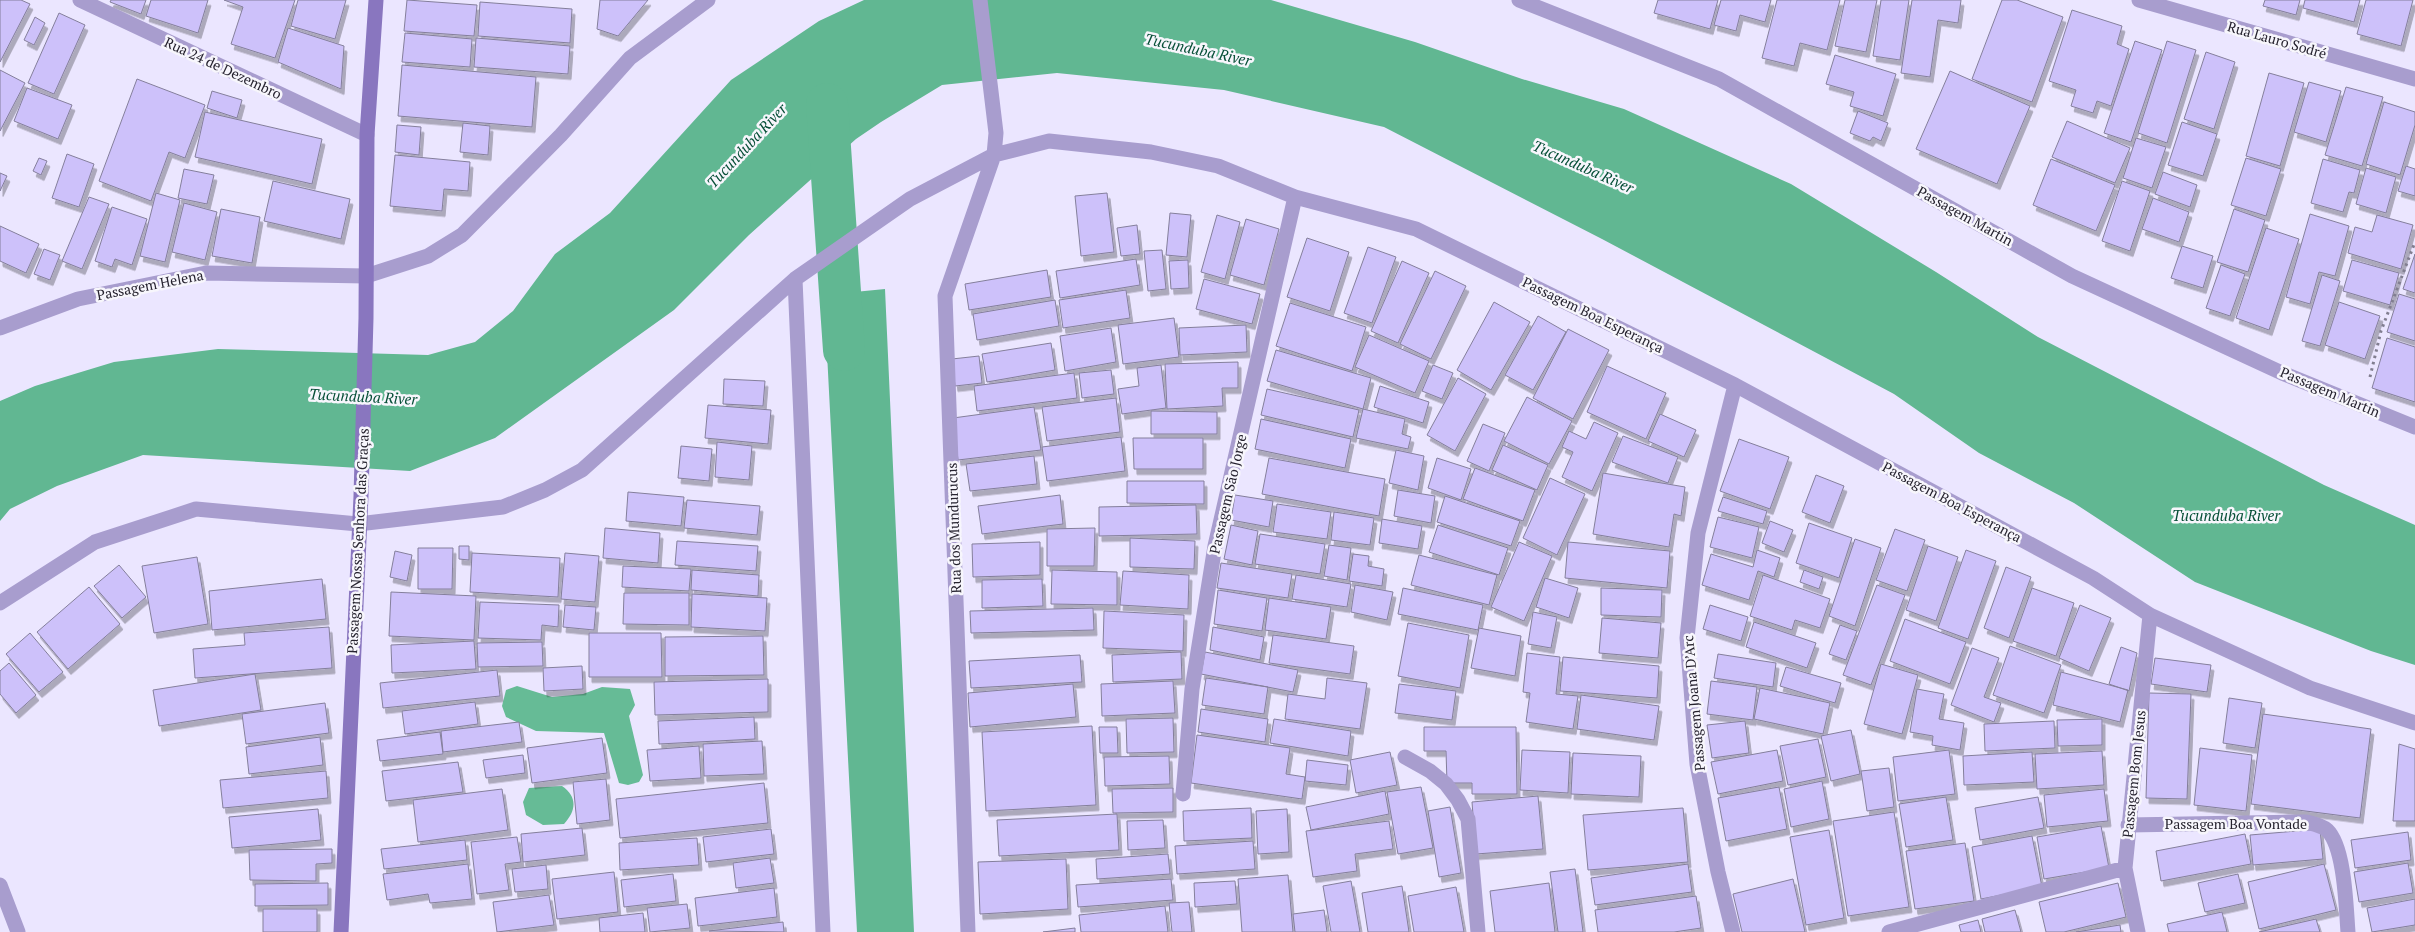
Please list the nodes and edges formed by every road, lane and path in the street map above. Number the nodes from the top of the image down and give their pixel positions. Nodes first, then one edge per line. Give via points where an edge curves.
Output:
1 (80, 0) edge
2 (376, 0) edge
3 (708, 0) edge
4 (980, 0) edge
5 (1519, 0) edge
6 (2139, 0) edge
7 (2415, 79) edge
8 (367, 135) junction
9 (994, 155) junction
10 (1295, 197) junction
11 (2415, 242) edge
12 (366, 276) junction
13 (796, 279) junction
14 (0, 328) edge
15 (1735, 385) junction
16 (2363, 407) junction
17 (2415, 427) edge
18 (358, 524) junction
19 (0, 603) edge
20 (2150, 615) junction
21 (2415, 724) edge
22 (1405, 757) dead end
23 (1183, 794) dead end
24 (2128, 825) junction
25 (2125, 868) junction
26 (0, 885) edge
27 (18, 932) edge
28 (341, 932) edge
29 (823, 932) edge
30 (968, 932) edge
31 (1478, 932) edge
32 (1733, 932) edge
33 (1889, 932) edge
34 (2138, 932) edge
35 (2348, 932) edge

1 - 8 street, Rua 24 de Dezembro
2 - 8 street, Passagem Nossa Senhora das Graças
3 - 12 street, Passagem Helena via 630,58 561,135 462,235 428,256
4 - 9 street, Rua dos Mundurucus via 996,133
5 - 16 street, Passagem Martin via 1719,79 2072,276
6 - 7 street, Rua Lauro Sodré
8 - 12 street, Passagem Nossa Senhora das Graças
9 - 10 street, Passagem Boa Esperança via 1049,142 1151,152 1218,166
9 - 13 street, Passagem Boa Esperança via 910,199
9 - 30 street, Rua dos Mundurucus via 945,296
10 - 15 street, Passagem Boa Esperança via 1416,229
10 - 23 street, Passagem São Jorge via 1214,546 1192,689
11 - 16 path via 2381,331
12 - 14 street, Passagem Helena via 206,273 78,299
12 - 18 street, Passagem Nossa Senhora das Graças
13 - 18 street, Passagem Boa Esperança via 582,470 503,507
13 - 29 street
15 - 20 street, Passagem Boa Esperança via 2093,578
15 - 32 street, Passagem Joana D’Arc via 1698,534 1687,638 1697,764
16 - 17 street, Passagem Martin
18 - 19 street, Passagem Boa Esperança via 196,509 95,542
18 - 28 street, Passagem Nossa Senhora das Graças
20 - 21 street, Passagem Boa Esperança via 2310,688
20 - 24 street, Passagem Bom Jesus
22 - 31 street via 1446,784 1468,819
24 - 25 street, Passagem Bom Jesus
24 - 35 street, Passagem Boa Vontade via 2319,824 2329,832 2338,851
25 - 33 street
25 - 34 street, Passagem Bom Jesus
26 - 27 street

